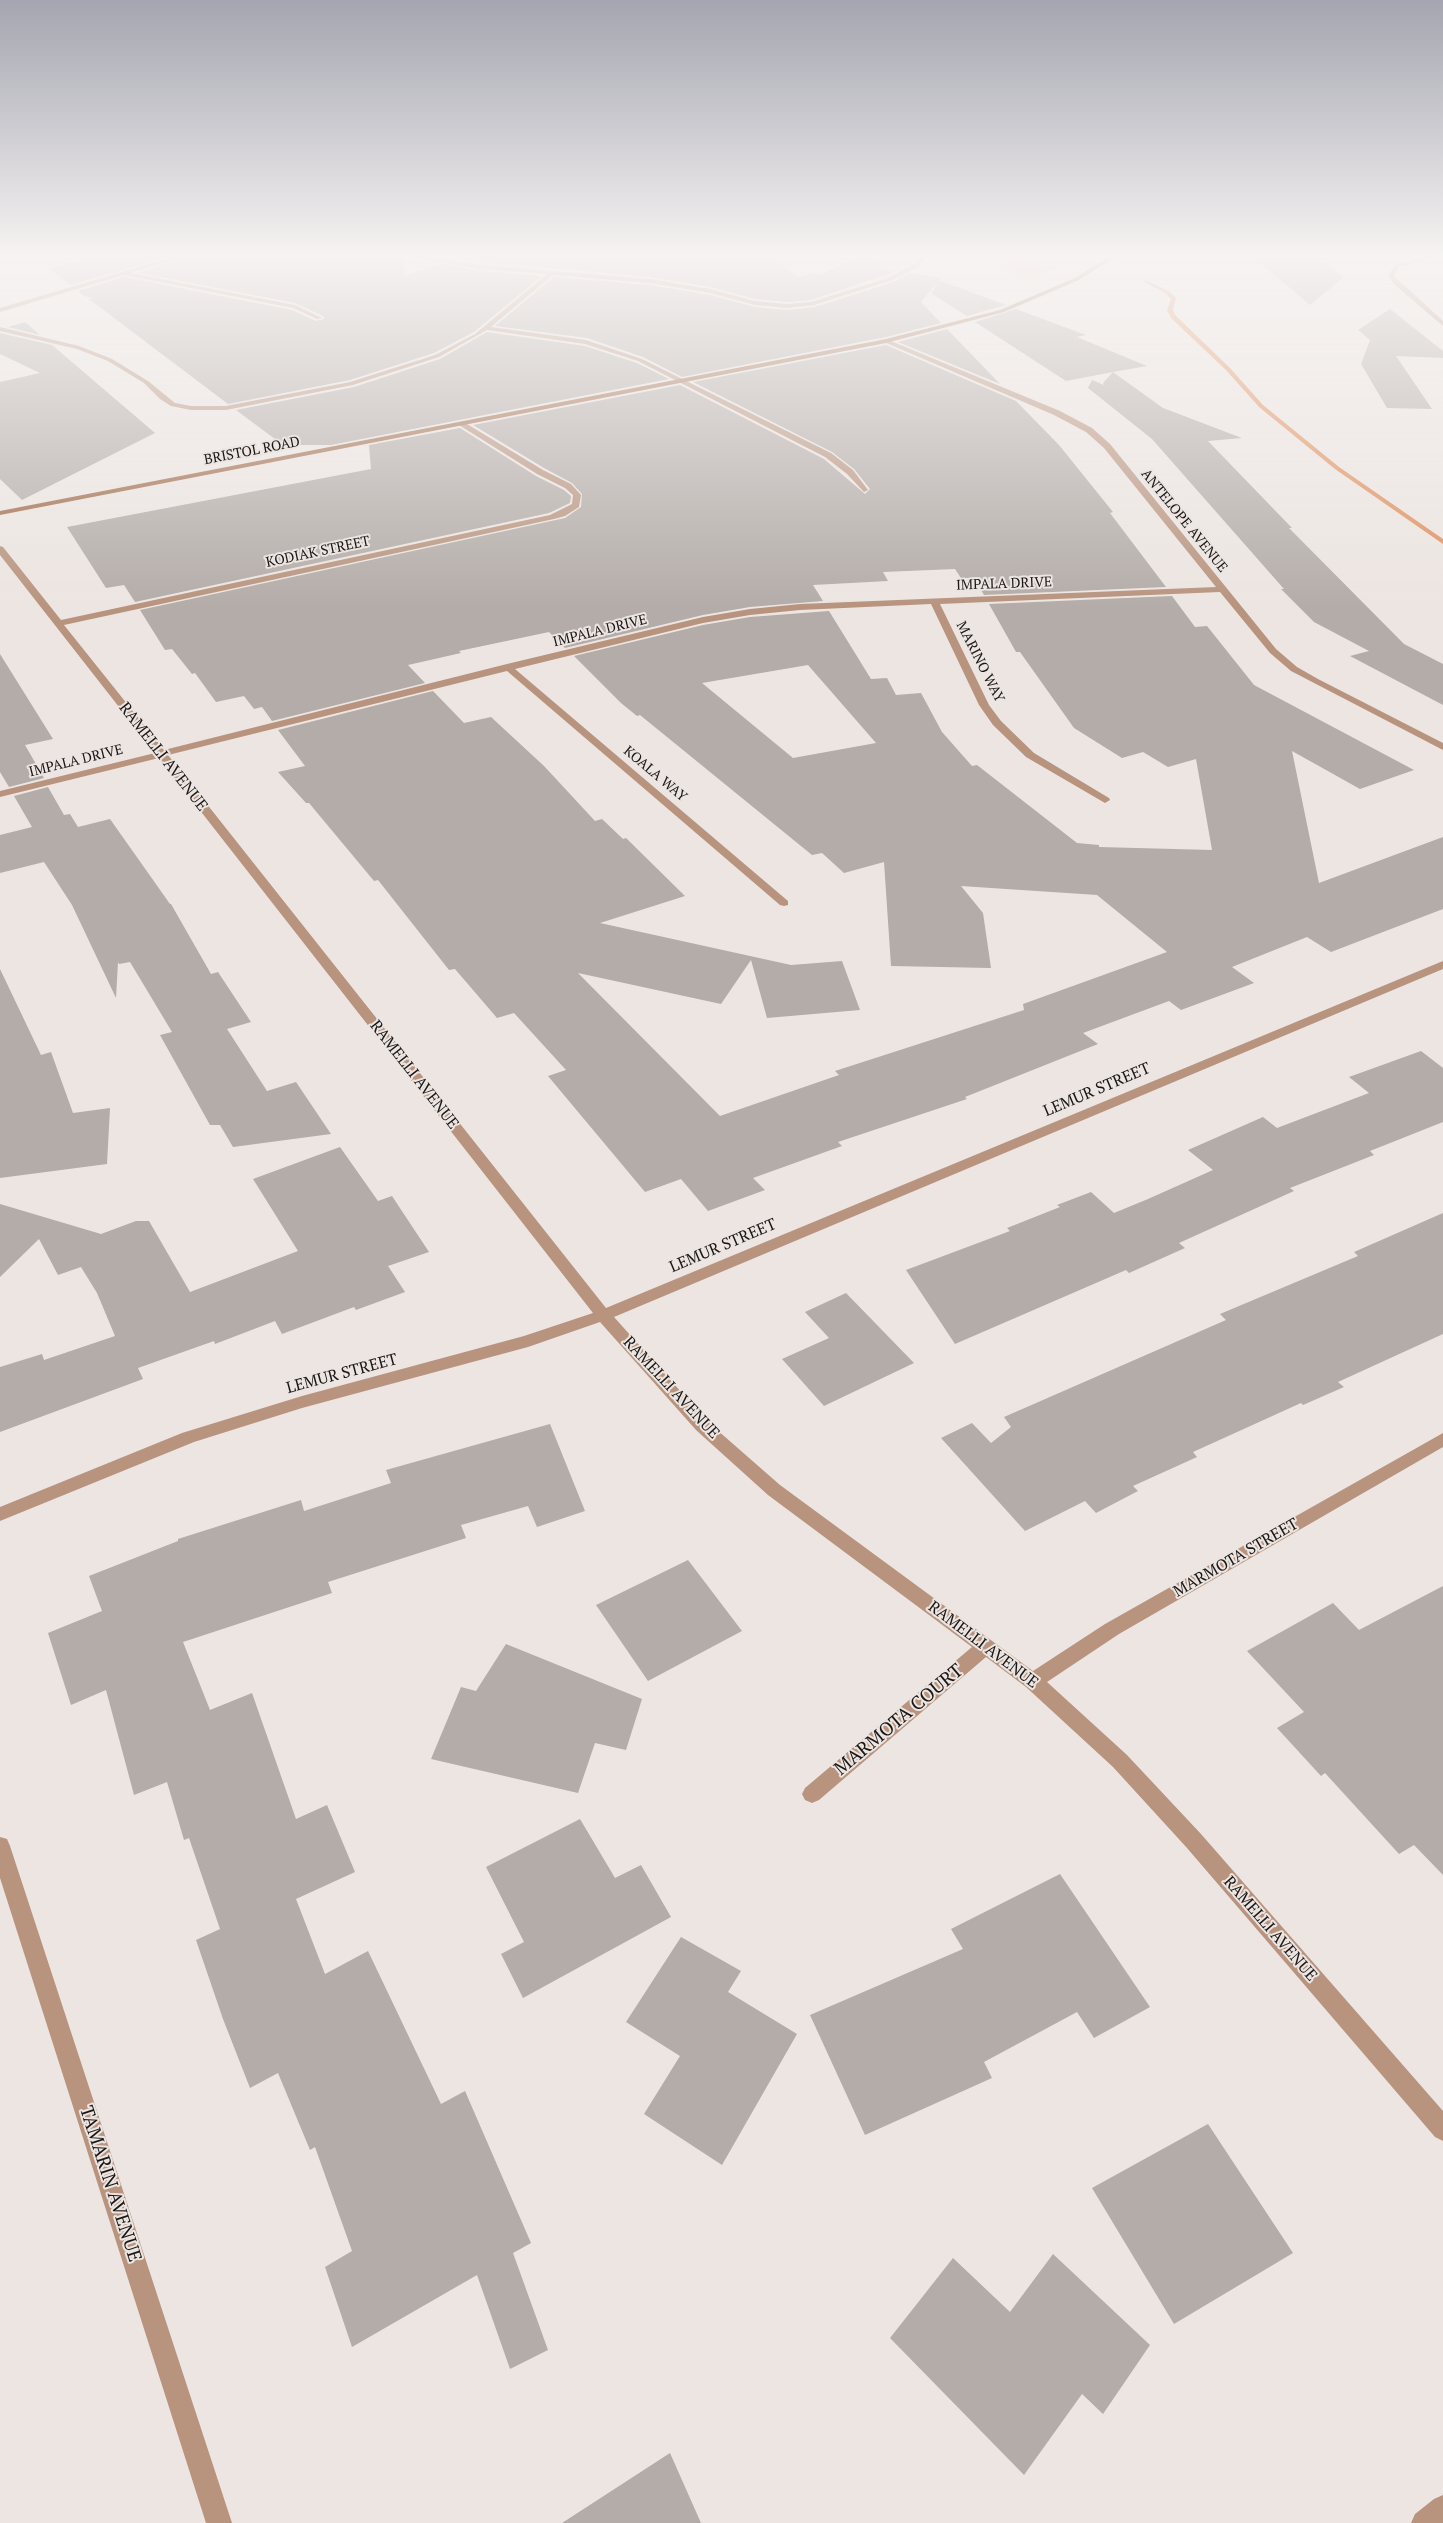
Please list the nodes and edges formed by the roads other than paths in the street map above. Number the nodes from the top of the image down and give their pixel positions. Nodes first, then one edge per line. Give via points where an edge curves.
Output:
1 (131, 373) edge
2 (389, 373) edge
3 (666, 373) edge
4 (719, 373) edge
5 (961, 373) edge
6 (681, 380) junction
7 (462, 423) junction
8 (864, 490) dead end
9 (0, 513) edge
10 (0, 549) edge
11 (1221, 588) junction
12 (934, 601) junction
13 (59, 623) junction
14 (507, 668) junction
15 (1443, 747) edge
16 (161, 754) junction
17 (0, 794) edge
18 (1106, 800) dead end
19 (784, 903) dead end
20 (1443, 964) edge
21 (603, 1315) junction
22 (1443, 1440) edge
23 (0, 1514) edge
24 (986, 1646) junction
25 (1033, 1681) junction
26 (812, 1794) dead end
27 (0, 1846) edge
28 (1443, 2129) edge
29 (1443, 2508) edge
30 (219, 2523) edge
31 (1424, 2523) edge

1 - 2 street via 167,401 192,408 235,407
3 - 6 street
4 - 6 street, BRISTOL ROAD
5 - 11 street, ANTELOPE AVENUE via 1089,430 1107,446
6 - 7 street, BRISTOL ROAD
6 - 8 street via 828,455 850,472
7 - 9 street, BRISTOL ROAD
7 - 13 street, KODIAK STREET via 568,486 577,495 576,505 551,517
10 - 13 street, RAMELLI AVENUE
11 - 12 street, IMPALA DRIVE
11 - 15 street, ANTELOPE AVENUE via 1273,651 1294,669
12 - 14 street, IMPALA DRIVE via 750,612 703,620
12 - 18 street, MARINO WAY via 984,705 997,723 1030,755
13 - 16 street, RAMELLI AVENUE
14 - 16 street, IMPALA DRIVE
14 - 19 street, KOALA WAY
16 - 17 street, IMPALA DRIVE
16 - 21 street, RAMELLI AVENUE
20 - 21 street, LEMUR STREET
21 - 23 street, LEMUR STREET via 528,1341 302,1402 188,1437
21 - 24 street, RAMELLI AVENUE via 702,1426 774,1490
22 - 25 street, MARMOTA STREET via 1112,1629
24 - 25 street, RAMELLI AVENUE
24 - 26 street, MARMOTA COURT
25 - 28 street, RAMELLI AVENUE via 1120,1761 1194,1841
27 - 30 street, TAMARIN AVENUE
29 - 31 street

